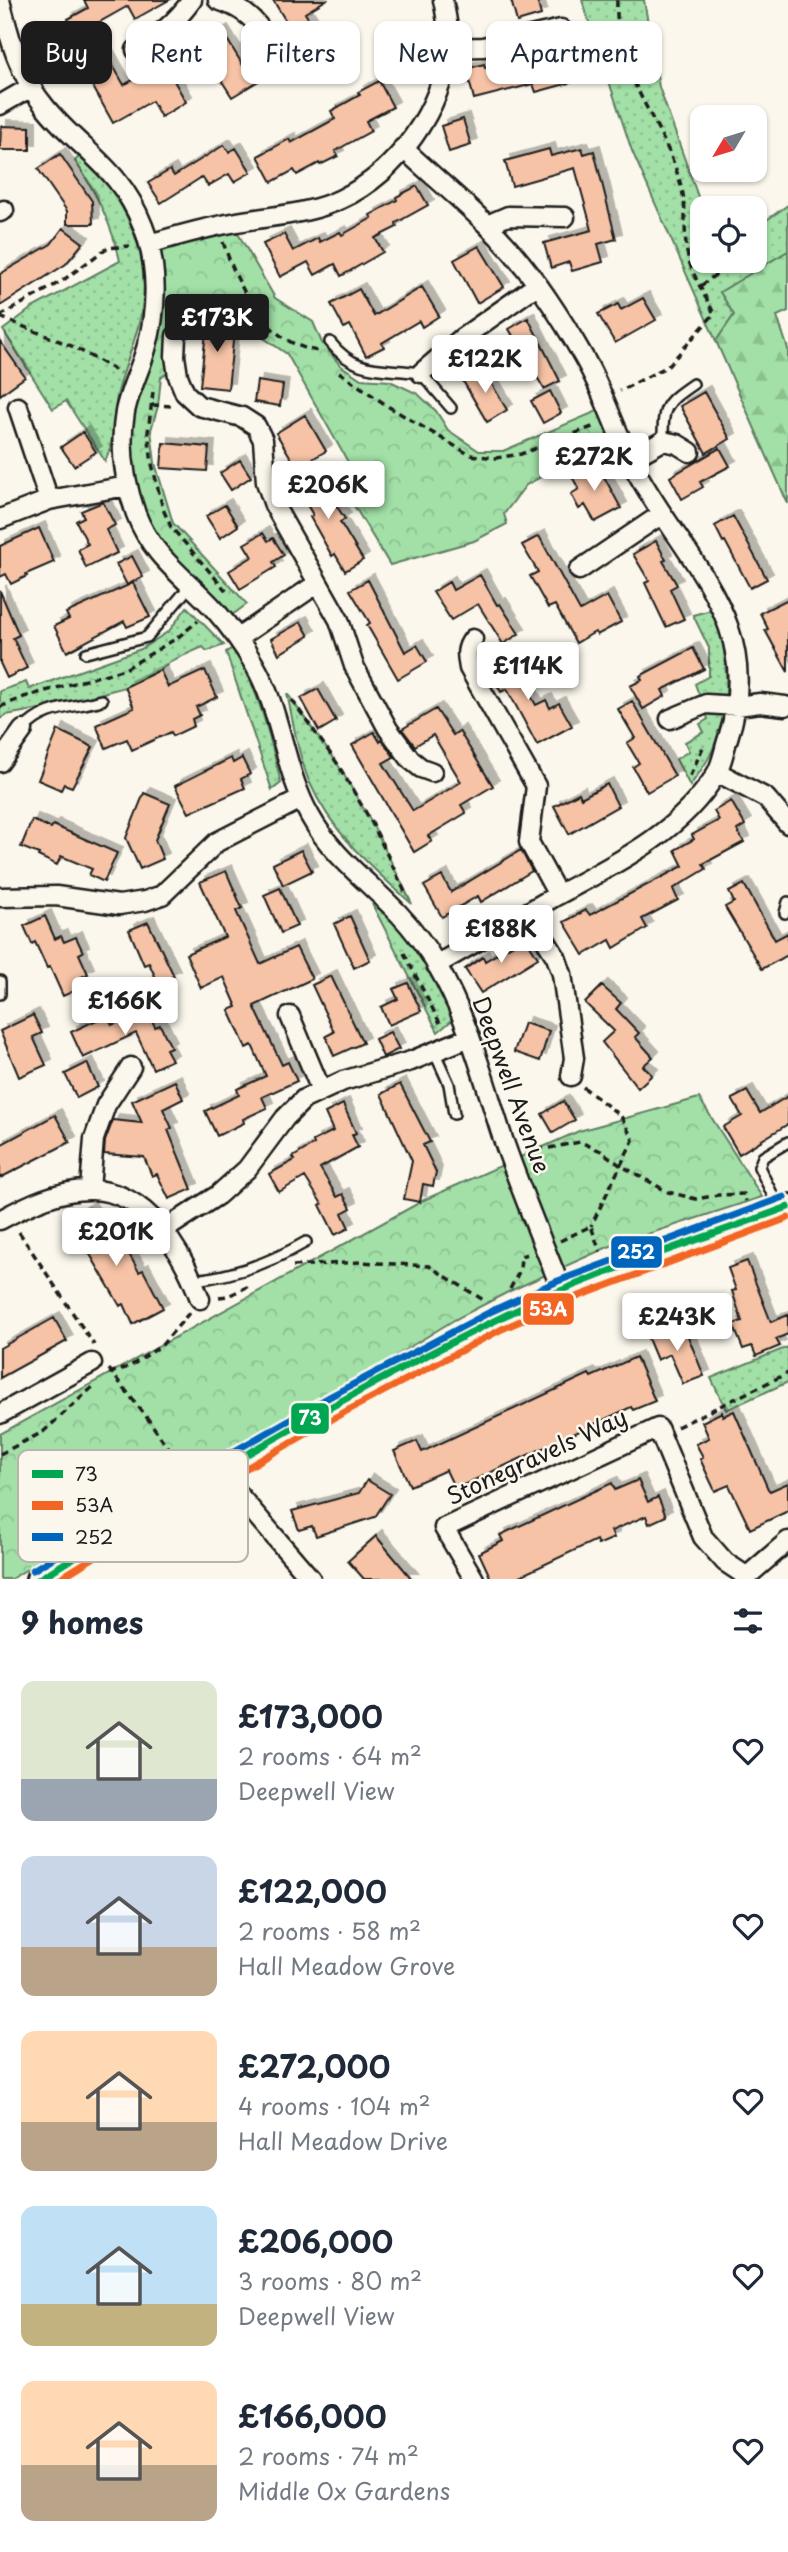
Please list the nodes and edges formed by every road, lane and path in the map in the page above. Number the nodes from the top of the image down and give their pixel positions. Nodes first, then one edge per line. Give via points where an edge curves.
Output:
1 (0, 0) edge
2 (192, 0) edge
3 (218, 0) edge
4 (443, 0) edge
5 (617, 0) edge
6 (177, 21) edge
7 (255, 21) edge
8 (445, 21) edge
9 (4, 31) edge
10 (440, 84) edge
11 (31, 87) junction
12 (0, 105) edge
13 (403, 148) junction
14 (565, 217) dead end
15 (487, 225) junction
16 (217, 226) junction
17 (149, 244) junction
18 (718, 273) edge
19 (537, 285) junction
20 (701, 286) junction
21 (0, 316) edge
22 (176, 336) dead end
23 (330, 342) dead end
24 (338, 353) junction
25 (336, 369) dead end
26 (421, 373) junction
27 (134, 380) junction
28 (693, 384) dead end
29 (153, 389) dead end
30 (606, 398) junction
31 (128, 401) junction
32 (151, 405) junction
33 (199, 406) junction
34 (18, 407) dead end
35 (450, 408) dead end
36 (613, 418) junction
37 (663, 441) junction
38 (690, 452) dead end
39 (629, 460) junction
40 (127, 486) junction
41 (49, 500) junction
42 (662, 514) junction
43 (0, 519) edge
44 (579, 570) dead end
45 (318, 583) junction
46 (189, 587) junction
47 (213, 608) junction
48 (255, 625) junction
49 (238, 638) junction
50 (473, 639) dead end
51 (86, 653) dead end
52 (287, 693) dead end
53 (102, 700) dead end
54 (737, 706) junction
55 (785, 706) dead end
56 (0, 707) edge
57 (670, 719) dead end
58 (23, 730) joint
59 (0, 762) edge
60 (432, 772) dead end
61 (717, 772) junction
62 (301, 799) junction
63 (788, 824) edge
64 (558, 895) junction
65 (0, 897) edge
66 (408, 900) dead end
67 (788, 902) edge
68 (528, 912) junction
69 (785, 913) dead end
70 (400, 946) dead end
71 (436, 965) junction
72 (0, 981) edge
73 (0, 994) edge
74 (290, 1016) dead end
75 (470, 1037) junction
76 (442, 1048) junction
77 (131, 1067) dead end
78 (571, 1076) joint
79 (321, 1090) junction
80 (454, 1114) dead end
81 (788, 1142) edge
82 (507, 1151) junction
83 (620, 1165) junction
84 (90, 1189) junction
85 (784, 1208) edge
86 (0, 1220) edge
87 (751, 1220) junction
88 (591, 1226) junction
89 (164, 1230) junction
90 (306, 1242) dead end
91 (545, 1248) junction
92 (289, 1266) dead end
93 (608, 1274) junction
94 (193, 1280) junction
95 (253, 1284) dead end
96 (562, 1291) junction
97 (200, 1299) junction
98 (494, 1312) junction
99 (92, 1363) dead end
100 (788, 1373) edge
101 (0, 1415) edge
102 (660, 1435) junction
103 (0, 1454) edge
104 (248, 1455) edge
105 (248, 1505) edge
106 (788, 1541) edge
107 (67, 1562) edge
108 (745, 1578) edge
109 (39, 1579) edge
110 (312, 1579) edge
111 (474, 1579) edge

1 - 9 street, Deepwell Avenue
2 - 6 street
3 - 7 street via 241,8
4 - 8 street
5 - 20 path via 621,49 681,186 687,213 686,245 691,269
9 - 11 street, Deepwell Avenue
10 - 13 street via 425,121
11 - 12 street
11 - 17 street, Deepwell Avenue via 57,120 119,181
13 - 15 street
13 - 16 street via 387,166 342,199 285,215
14 - 15 street via 508,216
15 - 19 street
16 - 17 street
16 - 24 path via 235,273 268,326 305,350
17 - 21 path via 107,248 62,281
17 - 27 street, Deepwell Avenue via 155,304
18 - 20 path
19 - 26 street
19 - 30 street
20 - 30 path via 714,314 668,366
21 - 27 path via 74,347
22 - 33 street via 178,376 185,393
23 - 24 lane
24 - 26 lane via 369,370
25 - 36 path via 389,407 470,454 496,458 521,454
26 - 35 lane
27 - 31 street, Deepwell Avenue
28 - 37 lane via 671,400 663,413
29 - 32 path
30 - 36 street
31 - 32 path
31 - 40 street, Deepwell Avenue via 123,450
32 - 33 path
32 - 48 path via 152,464 171,527
33 - 45 street via 242,417 256,426 263,440 266,481 274,505
34 - 41 street
36 - 39 street
37 - 38 street
37 - 39 street
39 - 42 street
40 - 41 street
40 - 46 street, Deepwell Avenue via 149,539
41 - 43 street
42 - 44 street
42 - 54 street via 714,592 724,616 738,677
45 - 48 street
45 - 60 street via 388,729 411,760
46 - 47 street, Deepwell Avenue
46 - 51 lane via 147,637
47 - 49 street, Deepwell Avenue
47 - 56 path via 177,638 125,669
48 - 49 street
49 - 62 street, Deepwell Avenue via 267,687
50 - 64 street via 466,654 469,668 536,786 529,842
52 - 66 path via 351,787
53 - 58 lane via 41,713
54 - 55 street
54 - 57 street via 706,704
54 - 61 street
58 - 59 street
61 - 63 street via 766,797
61 - 64 street via 667,829
62 - 65 street via 217,842 162,895 145,901 119,905 56,896
62 - 71 street, Deepwell Avenue via 323,838 399,914
64 - 68 street
67 - 69 lane
68 - 71 street
68 - 78 street via 562,974 574,1058
70 - 76 path
71 - 75 street, Deepwell Avenue
72 - 73 lane
74 - 79 street
75 - 76 street
75 - 82 street, Deepwell Avenue
76 - 79 street
76 - 80 lane
77 - 84 street via 106,1105 94,1139
78 - 83 path via 621,1116 633,1140
79 - 89 street via 285,1118 238,1178
81 - 85 lane via 763,1157 759,1167
82 - 83 path via 580,1142
82 - 91 street, Deepwell Avenue
83 - 87 path via 668,1192 696,1199 744,1194
83 - 88 path
84 - 86 street via 48,1197
84 - 89 street via 112,1192
85 - 87 main road
87 - 93 main road
88 - 91 path
88 - 93 path
89 - 94 street
90 - 94 lane via 274,1260 216,1278
91 - 96 street, Deepwell Avenue
91 - 98 path via 521,1256 512,1287
92 - 98 path via 361,1262 429,1266
93 - 96 main road
94 - 97 street
95 - 97 path via 228,1296
96 - 98 main road
97 - 103 path via 162,1346 129,1367 111,1371 43,1432
98 - 104 main road
99 - 101 street
100 - 102 path
102 - 108 street, Stonegravels Way via 703,1537
102 - 111 street, Stonegravels Way via 658,1428 444,1528
105 - 110 street
106 - 108 street
107 - 109 main road

